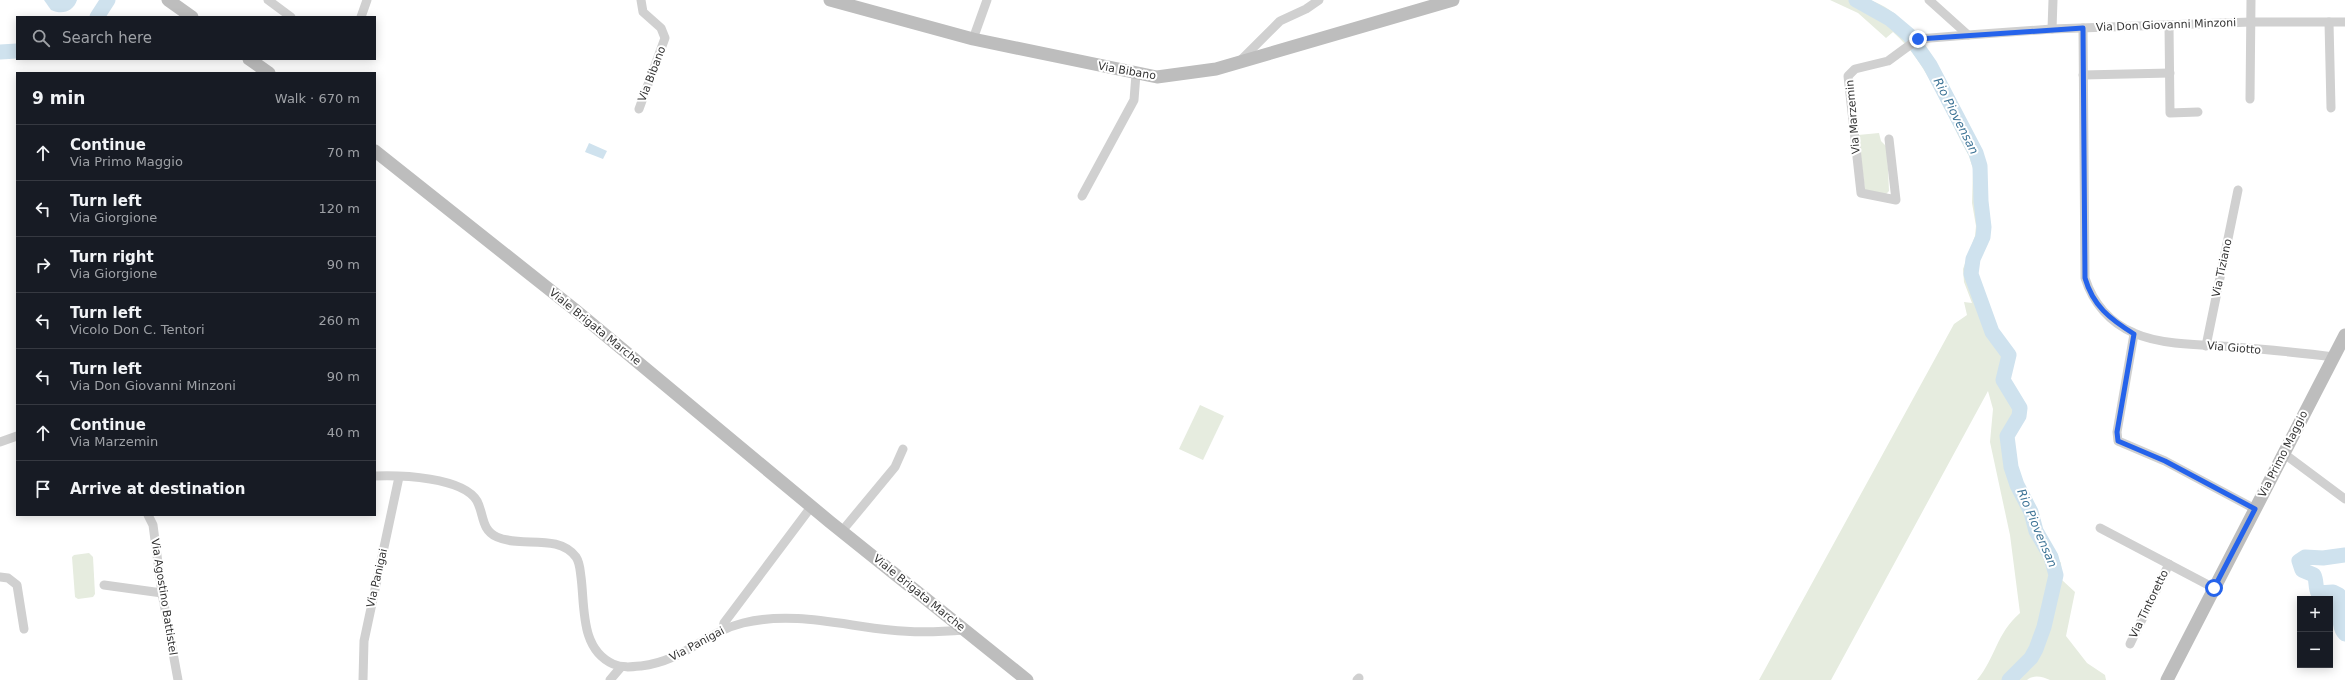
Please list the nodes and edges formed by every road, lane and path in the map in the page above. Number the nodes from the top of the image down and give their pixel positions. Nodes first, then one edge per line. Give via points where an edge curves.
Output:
1 (168, 0) edge
2 (182, 0) edge
3 (268, 0) edge
4 (367, 0) edge
5 (642, 0) edge
6 (830, 0) edge
7 (987, 0) edge
8 (1319, 0) edge
9 (1453, 0) edge
10 (1929, 0) edge
11 (2053, 0) edge
12 (2251, 0) edge
13 (190, 16) edge
14 (290, 16) edge
15 (361, 16) edge
16 (2251, 22) junction
17 (2329, 22) junction
18 (2345, 22) edge
19 (2169, 25) junction
20 (2083, 28) junction
21 (2052, 29) junction
22 (1968, 35) junction
23 (973, 39) junction
24 (250, 60) edge
25 (1239, 62) junction
26 (268, 72) edge
27 (2170, 73) junction
28 (1136, 74) junction
29 (2083, 75) junction
30 (2250, 99) dead end
31 (2331, 108) dead end
32 (639, 109) dead end
33 (2198, 112) dead end
34 (1889, 139) dead end
35 (376, 152) edge
36 (2238, 190) dead end
37 (1082, 196) dead end
38 (2134, 334) junction
39 (2345, 334) edge
40 (2206, 346) junction
41 (2334, 357) junction
42 (16, 436) edge
43 (0, 442) edge
44 (903, 449) dead end
45 (2283, 453) junction
46 (376, 476) edge
47 (399, 477) junction
48 (2345, 499) edge
49 (811, 507) junction
50 (2255, 509) junction
51 (148, 516) edge
52 (2100, 528) dead end
53 (842, 531) junction
54 (2169, 564) junction
55 (0, 577) edge
56 (104, 584) dead end
57 (2214, 588) junction
58 (162, 593) junction
59 (723, 627) dead end
60 (24, 629) dead end
61 (965, 630) junction
62 (2130, 644) dead end
63 (621, 667) junction
64 (178, 680) edge
65 (363, 680) edge
66 (610, 680) edge
67 (1027, 680) edge
68 (2167, 680) edge

1 - 13 street
2 - 13 street
3 - 14 street
4 - 15 street
5 - 32 street, Via Bibano via 643,12 661,28 666,38
6 - 23 street, Via Bibano
7 - 23 street
8 - 25 street via 1280,21
9 - 25 street, Via Bibano
10 - 22 street
11 - 21 street
12 - 16 street
16 - 17 street, Via Don Giovanni Minzoni
16 - 19 street, Via Don Giovanni Minzoni
16 - 30 street
17 - 18 street, Via Don Giovanni Minzoni
17 - 31 street
19 - 20 street, Via Don Giovanni Minzoni
19 - 27 street
20 - 21 street, Via Don Giovanni Minzoni
20 - 29 street
21 - 22 street, Via Don Giovanni Minzoni
22 - 34 street, Via Marzemin via 1918,39 1888,61 1854,69 1848,76 1860,193 1896,200
23 - 28 street, Via Bibano
24 - 26 street
25 - 28 street, Via Bibano via 1183,75 1157,77
27 - 29 street
27 - 33 street via 2170,112
28 - 37 street via 1134,100
29 - 38 street via 2085,278 2092,297 2106,314
35 - 49 street, Viale Brigata Marche via 574,309
36 - 40 street, Via Tiziano
38 - 40 street, Via Giotto
38 - 50 street via 2117,432 2118,441 2165,461
39 - 41 street, Via Primo Maggio
40 - 41 street, Via Giotto
41 - 45 street, Via Primo Maggio
42 - 43 street
44 - 53 street via 894,467
45 - 48 street
45 - 50 street, Via Primo Maggio
46 - 47 street
47 - 63 street via 432,480 466,491 478,503 486,528 497,537 560,546 571,552 579,564 587,630 593,648 598,654
47 - 65 street, Via Panigai via 364,641
49 - 53 street, Viale Brigata Marche
49 - 59 street
50 - 57 street, Via Primo Maggio
51 - 58 street, Via Agostino Battistel via 153,525
52 - 54 street, Via Tintoretto
53 - 61 street, Viale Brigata Marche
54 - 57 street, Via Tintoretto
54 - 62 street, Via Tintoretto
55 - 60 street via 8,578 17,585
56 - 58 street
57 - 68 street, Via Primo Maggio
58 - 64 street, Via Agostino Battistel
61 - 63 street, Via Panigai via 890,630 803,618 756,620 730,627 669,660 643,666
61 - 67 street, Viale Brigata Marche
63 - 66 street

